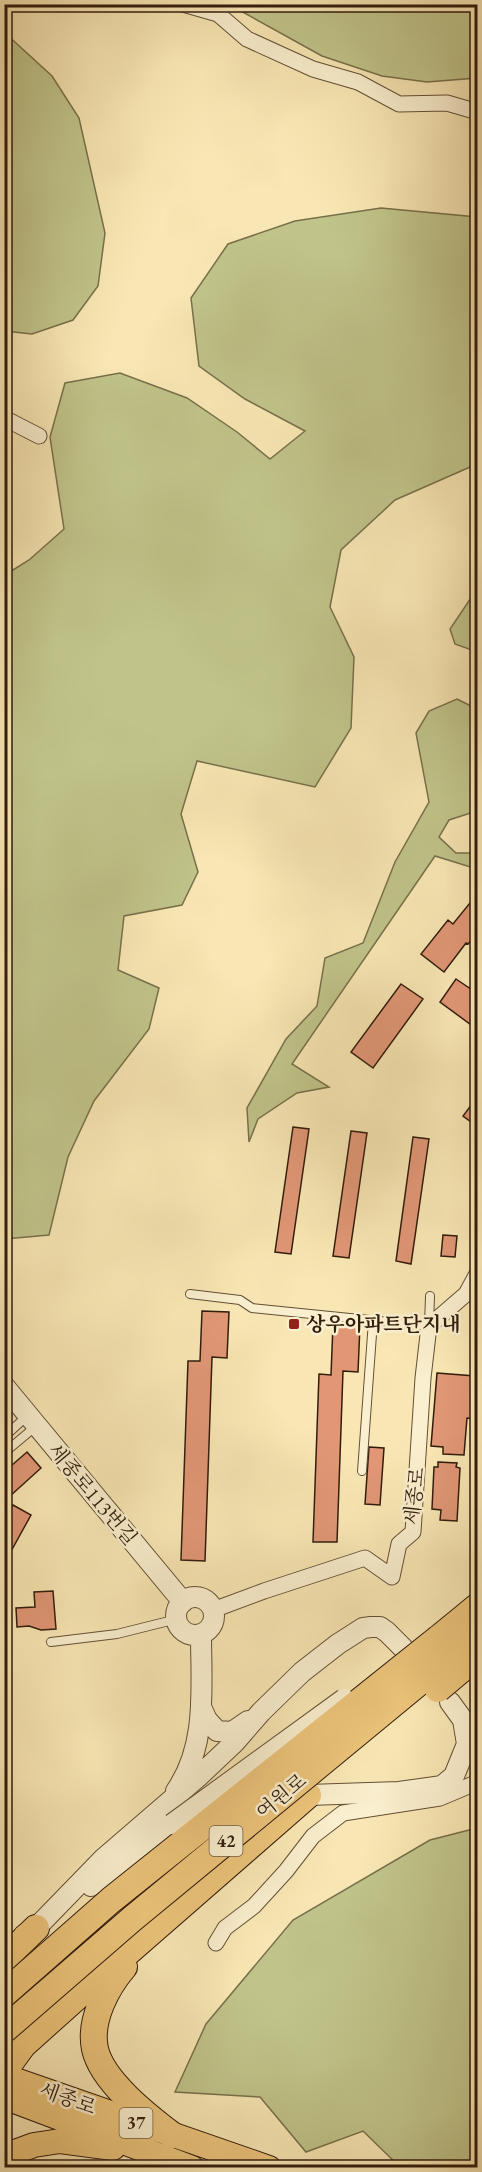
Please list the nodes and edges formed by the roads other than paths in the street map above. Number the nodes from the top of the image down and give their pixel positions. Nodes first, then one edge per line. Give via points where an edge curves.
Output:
1 (183, 4) edge
2 (477, 112) edge
3 (4, 418) edge
4 (39, 436) dead end
5 (477, 1272) edge
6 (190, 1294) dead end
7 (430, 1296) dead end
8 (373, 1321) junction
9 (429, 1326) junction
10 (4, 1386) edge
11 (33, 1420) junction
12 (4, 1437) edge
13 (4, 1453) edge
14 (362, 1471) dead end
15 (477, 1606) edge
16 (213, 1610) junction
17 (180, 1611) junction
18 (201, 1634) junction
19 (477, 1634) edge
20 (51, 1642) dead end
21 (403, 1648) dead end
22 (459, 1653) edge
23 (450, 1702) dead end
24 (201, 1707) junction
25 (261, 1712) junction
26 (463, 1720) junction
27 (477, 1737) edge
28 (477, 1782) edge
29 (442, 1786) junction
30 (308, 1795) junction
31 (168, 1816) junction
32 (165, 1919) junction
33 (36, 1928) junction
34 (216, 1943) dead end
35 (4, 1945) edge
36 (4, 1953) edge
37 (4, 1959) edge
38 (81, 1993) junction
39 (4, 1994) edge
40 (4, 2030) edge
41 (4, 2048) edge
42 (4, 2074) edge
43 (4, 2097) edge
44 (163, 2144) junction
45 (4, 2156) edge
46 (192, 2168) edge
47 (269, 2168) edge

1 - 2 street via 218,14 247,39 313,69 358,82 399,104 447,103
3 - 4 street
5 - 9 street via 466,1294
6 - 8 lane via 240,1300 252,1308
7 - 9 lane
8 - 9 lane
8 - 14 lane
9 - 16 street, 세종로 via 413,1532 399,1544 392,1577 365,1558
10 - 11 street, 세종로113번길
11 - 12 lane
11 - 13 lane
11 - 17 street, 세종로113번길
15 - 22 highway, 여원로 / 42
16 - 17 street via 200,1598 194,1598
16 - 18 street via 210,1628
17 - 18 street via 183,1630
17 - 20 lane via 117,1634
18 - 24 street
19 - 22 highway, 여원로 / 42
21 - 25 street via 380,1627 363,1628 302,1672
22 - 30 highway, bridge
22 - 31 street, bridge via 415,1648
22 - 39 highway, 여원로 / 42, bridge via 111,1900
22 - 40 highway, 여원로 / 42, bridge via 132,1919
23 - 26 street
24 - 25 street via 217,1731 232,1732
24 - 31 street via 196,1750
25 - 31 street
26 - 27 street
26 - 29 street via 466,1744 454,1776
28 - 29 street
28 - 34 street via 440,1798 343,1813 313,1836 280,1878 254,1906 225,1928
29 - 30 street via 399,1792
30 - 32 highway
31 - 33 street
32 - 38 highway
32 - 44 highway via 105,1995 94,2033 102,2066
33 - 35 street
33 - 36 street
33 - 37 highway
38 - 41 highway
38 - 42 highway via 23,2045
42 - 44 main road, 세종로 / 37
43 - 44 main road, 세종로
44 - 45 main road, 37 via 60,2141
44 - 46 main road, 세종로 / 37
44 - 47 main road, 세종로 / 37

